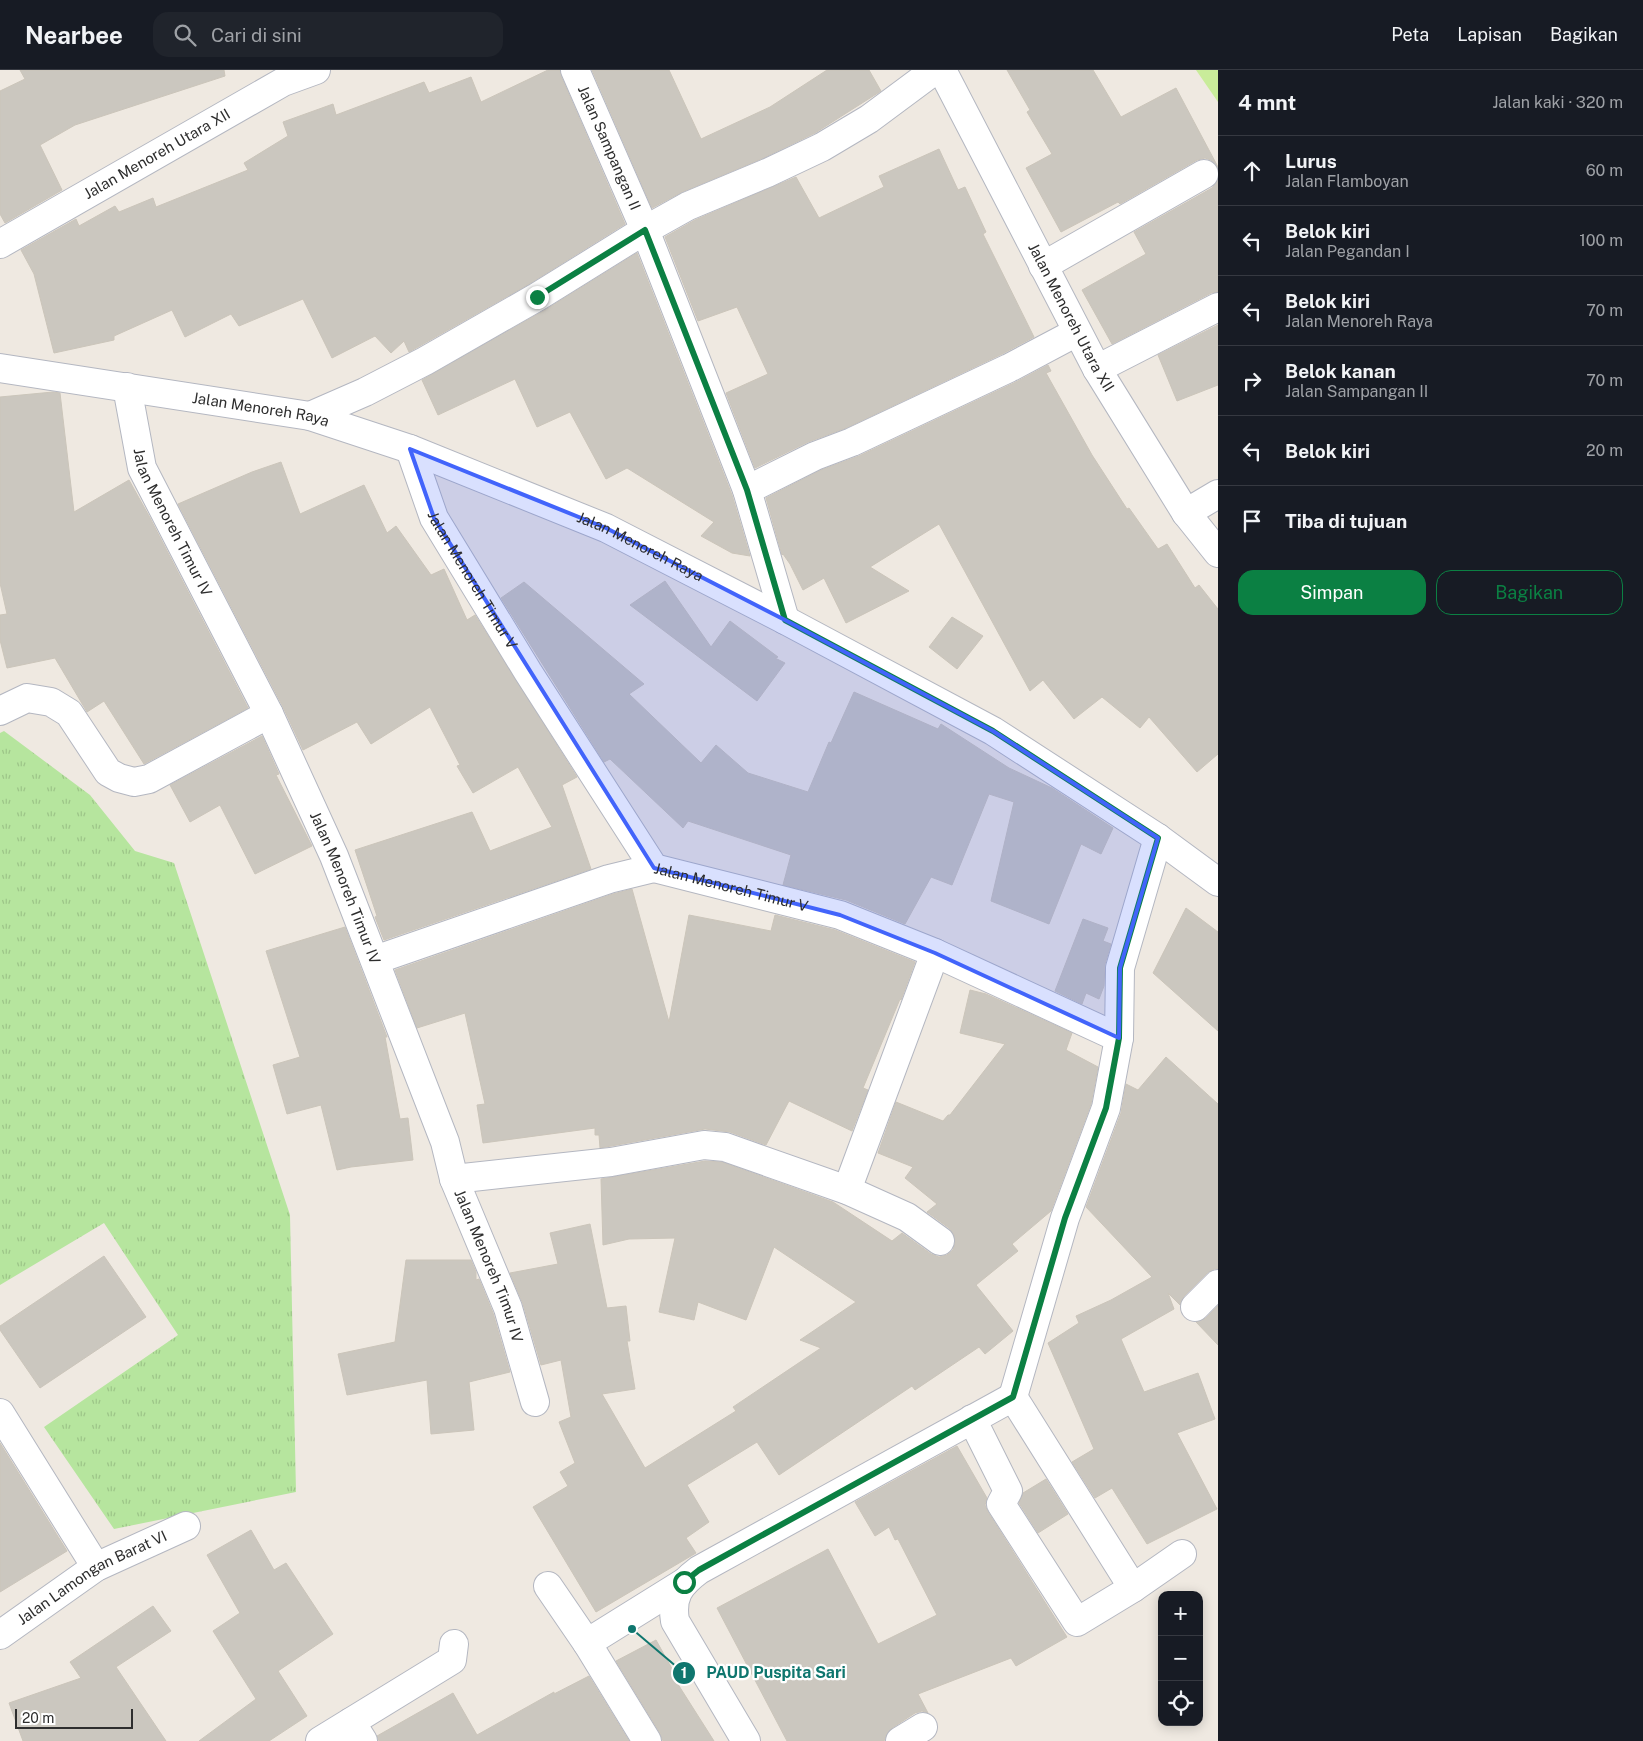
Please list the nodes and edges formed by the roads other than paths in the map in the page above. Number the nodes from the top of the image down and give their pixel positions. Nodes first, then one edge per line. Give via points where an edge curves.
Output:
1 (316, 70) edge
2 (575, 70) edge
3 (935, 70) edge
4 (942, 70) edge
5 (1204, 174) dead end
6 (645, 230) junction
7 (0, 244) edge
8 (1043, 266) junction
9 (1218, 307) edge
10 (1077, 332) junction
11 (0, 368) edge
12 (1097, 369) junction
13 (127, 387) junction
14 (310, 416) junction
15 (410, 449) junction
16 (747, 490) junction
17 (1218, 494) edge
18 (1186, 513) junction
19 (1218, 553) edge
20 (785, 620) junction
21 (0, 711) edge
22 (269, 714) junction
23 (1158, 838) junction
24 (654, 868) junction
25 (1218, 882) edge
26 (935, 953) junction
27 (375, 960) junction
28 (1119, 1038) junction
29 (454, 1178) junction
30 (847, 1190) junction
31 (940, 1242) dead end
32 (1218, 1284) edge
33 (1195, 1308) dead end
34 (1013, 1397) junction
35 (535, 1402) dead end
36 (0, 1413) edge
37 (972, 1418) junction
38 (186, 1526) dead end
39 (1182, 1554) dead end
40 (96, 1567) junction
41 (684, 1582) junction
42 (548, 1586) dead end
43 (1133, 1588) junction
44 (0, 1635) edge
45 (454, 1644) dead end
46 (587, 1644) junction
47 (923, 1727) dead end
48 (357, 1731) edge
49 (320, 1741) edge
50 (647, 1741) edge
51 (746, 1741) edge
52 (900, 1741) edge

1 - 7 street, Jalan Menoreh Utara XII via 283,82
2 - 6 street, Jalan Sampangan II
3 - 6 street via 869,119 822,147 688,206
4 - 8 street, Jalan Menoreh Utara XII
5 - 8 street
6 - 14 street via 425,361
6 - 16 street, Jalan Sampangan II
8 - 10 street, Jalan Menoreh Utara XII
9 - 12 street
10 - 12 street, Jalan Menoreh Utara XII
10 - 16 street via 1009,368
11 - 13 street, Jalan Menoreh Raya
12 - 18 street, Jalan Menoreh Utara XII
13 - 14 street, Jalan Menoreh Raya
13 - 22 street, Jalan Menoreh Timur IV via 142,468
14 - 15 street, Jalan Menoreh Raya
15 - 20 street, Jalan Menoreh Raya via 606,528
15 - 24 street, Jalan Menoreh Timur V via 434,518
16 - 20 street, Jalan Sampangan II
17 - 18 street
18 - 19 street, Jalan Menoreh Utara XII
20 - 23 street, Jalan Menoreh Raya via 993,731
21 - 22 street via 27,698 51,702 69,713 108,772 134,782 149,779
22 - 27 street, Jalan Menoreh Timur IV via 334,856
23 - 25 street, Jalan Menoreh Raya
23 - 28 street via 1120,968
24 - 26 street, Jalan Menoreh Timur V via 840,915
24 - 27 street via 609,879
26 - 28 street, Jalan Menoreh Timur V
26 - 30 street
27 - 29 street, Jalan Menoreh Timur IV via 445,1142
28 - 34 street via 1106,1108 1065,1218
29 - 30 street via 611,1162 704,1145 725,1147
29 - 35 street, Jalan Menoreh Timur IV via 508,1308
30 - 31 street via 907,1217
32 - 33 street
34 - 37 street
34 - 43 street
36 - 40 street
37 - 41 street via 699,1570
37 - 43 street via 1008,1491 1001,1504 1077,1622
38 - 40 street, Jalan Lamongan Barat VI
39 - 43 street
40 - 44 street, Jalan Lamongan Barat VI
41 - 46 street
41 - 51 street via 672,1607 675,1622
42 - 46 street
45 - 48 street via 452,1660
46 - 50 street
47 - 52 street
48 - 49 street

